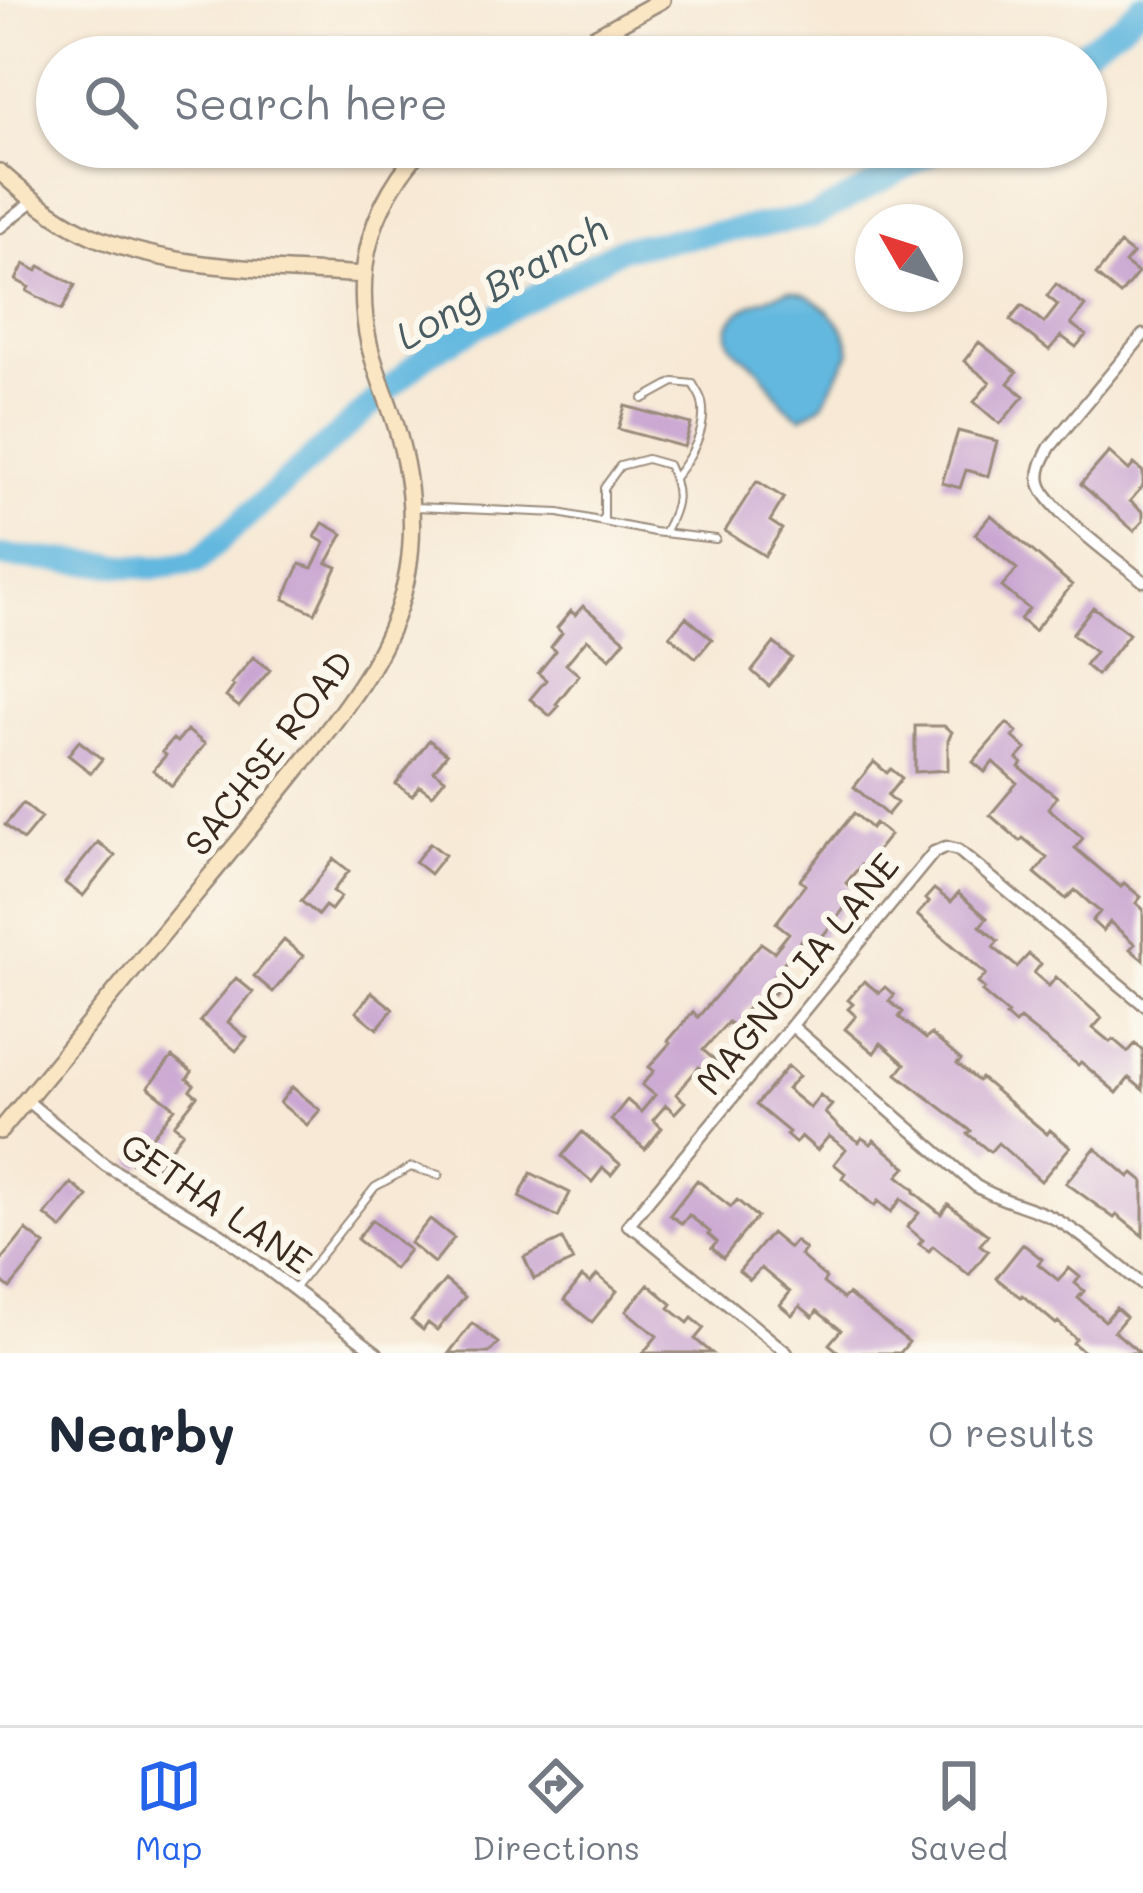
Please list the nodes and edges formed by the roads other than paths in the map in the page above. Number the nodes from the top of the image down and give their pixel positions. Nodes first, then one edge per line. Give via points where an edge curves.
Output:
1 (662, 0) edge
2 (596, 36) edge
3 (404, 168) edge
4 (0, 172) edge
5 (33, 201) junction
6 (0, 227) edge
7 (363, 275) junction
8 (1143, 335) edge
9 (643, 399) dead end
10 (674, 478) junction
11 (412, 506) junction
12 (604, 522) junction
13 (664, 533) junction
14 (716, 539) dead end
15 (1143, 580) edge
16 (1143, 1004) edge
17 (792, 1026) junction
18 (26, 1100) junction
19 (0, 1131) edge
20 (439, 1175) dead end
21 (1143, 1285) edge
22 (294, 1289) junction
23 (374, 1352) edge
24 (787, 1353) edge

1 - 2 main road
3 - 7 main road, SACHSE ROAD via 375,223
4 - 5 main road
5 - 6 street
5 - 7 main road via 98,239 155,254
7 - 11 main road, SACHSE ROAD via 370,346
8 - 15 street via 1049,447 1039,480 1049,502
9 - 10 lane via 674,382 693,384 702,402 690,458
10 - 12 lane via 668,464 647,459 620,466 604,488
10 - 13 lane via 676,510
11 - 12 lane
11 - 18 main road, SACHSE ROAD via 405,584 362,685
12 - 13 lane
13 - 14 lane
16 - 17 street, MAGNOLIA LANE via 946,847
17 - 21 street via 976,1186 1052,1217
17 - 24 street, MAGNOLIA LANE via 628,1226
18 - 19 main road, SACHSE ROAD
18 - 22 street, GETHA LANE via 105,1165
20 - 22 lane via 411,1167 374,1187
22 - 23 street, GETHA LANE

